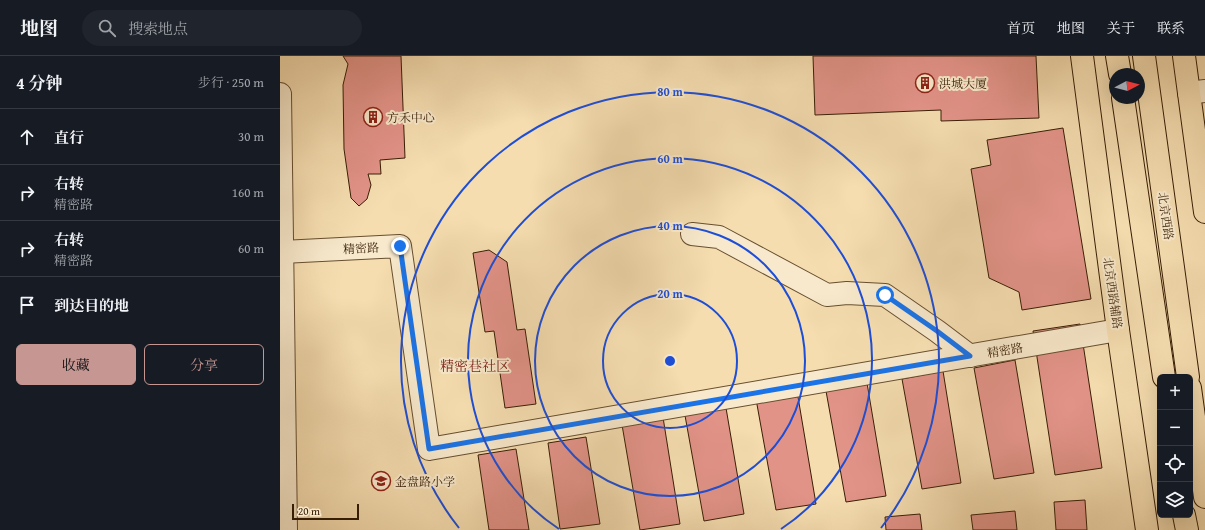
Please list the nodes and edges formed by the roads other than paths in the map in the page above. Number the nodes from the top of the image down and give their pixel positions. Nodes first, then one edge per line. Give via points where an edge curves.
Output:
1 (1082, 56) edge
2 (1117, 56) edge
3 (1144, 56) edge
4 (1184, 56) edge
5 (1119, 68) edge
6 (1197, 92) edge
7 (280, 94) edge
8 (1124, 104) edge
9 (1205, 212) edge
10 (692, 234) dead end
11 (282, 252) junction
12 (1118, 330) junction
13 (970, 356) junction
14 (1164, 374) edge
15 (1188, 374) edge
16 (1193, 410) edge
17 (1205, 497) edge
18 (1184, 518) edge
19 (286, 530) edge
20 (1147, 530) edge
21 (1186, 530) edge

1 - 12 main road, 北京西路辅路
2 - 5 main road
3 - 15 main road, 北京西路
4 - 6 main road
6 - 9 main road
7 - 11 lane
8 - 14 main road, 北京西路
10 - 13 lane via 718,237 827,295 885,295
11 - 13 lane, 精密路 via 400,246 429,449
11 - 19 lane
12 - 13 lane, 精密路
12 - 20 main road, 北京西路辅路
16 - 17 main road
18 - 21 main road

